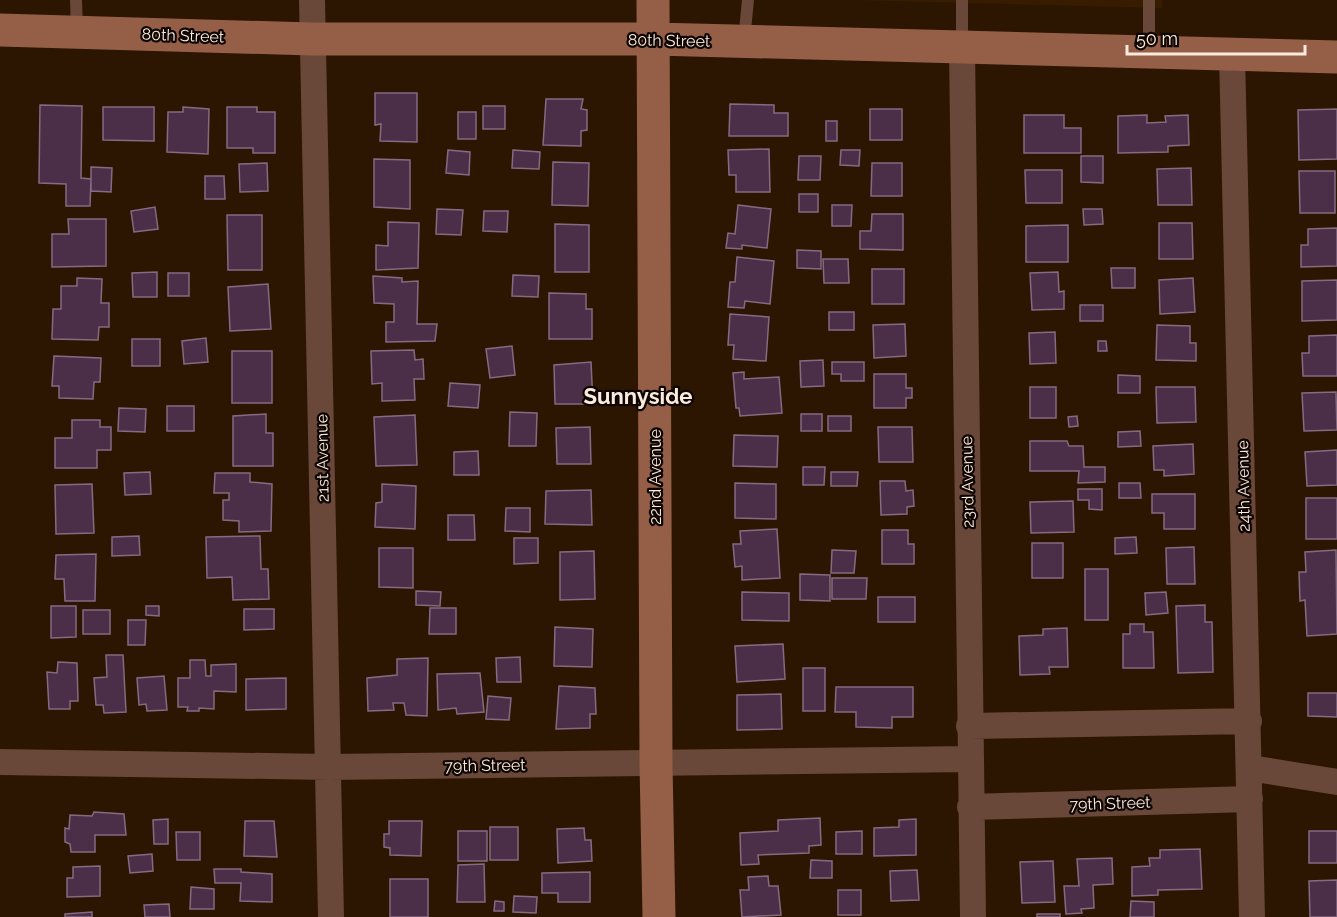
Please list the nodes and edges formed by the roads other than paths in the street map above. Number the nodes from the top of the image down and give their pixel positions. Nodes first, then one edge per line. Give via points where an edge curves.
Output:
1 (76, 0) edge
2 (312, 0) edge
3 (653, 0) edge
4 (748, 0) edge
5 (962, 0) edge
6 (1149, 0) edge
7 (0, 30) edge
8 (77, 33) junction
9 (312, 39) junction
10 (654, 39) junction
11 (744, 42) junction
12 (963, 48) junction
13 (1149, 52) junction
14 (1232, 54) junction
15 (1337, 57) edge
16 (1249, 721) junction
17 (969, 726) junction
18 (970, 759) junction
19 (0, 762) edge
20 (656, 764) junction
21 (329, 767) junction
22 (1250, 768) junction
23 (1337, 782) edge
24 (1250, 799) junction
25 (970, 807) junction
26 (331, 917) edge
27 (659, 917) edge
28 (973, 917) edge
29 (1252, 917) edge

1 - 8 lane
2 - 9 street, 21st Avenue
3 - 10 street, 22nd Avenue
4 - 11 lane
5 - 12 lane
6 - 13 lane
7 - 8 street, 80th Street
8 - 9 street, 80th Street
9 - 10 street, 80th Street
9 - 21 street, 21st Avenue
10 - 11 street, 80th Street
10 - 20 street, 22nd Avenue
11 - 12 street, 80th Street
12 - 13 street, 80th Street
12 - 17 street, 23rd Avenue
13 - 14 street, 80th Street
14 - 15 street, 80th Street
14 - 16 street, 24th Avenue
16 - 17 street
16 - 22 street, 24th Avenue
17 - 18 street, 23rd Avenue
18 - 20 street, 79th Street
18 - 25 street, 23rd Avenue
19 - 21 street, 79th Street
20 - 21 street, 79th Street
20 - 27 street, 22nd Avenue
21 - 26 street, 21st Avenue
22 - 23 street
22 - 24 street, 24th Avenue
24 - 25 street, 79th Street
24 - 29 street, 24th Avenue
25 - 28 street, 23rd Avenue

